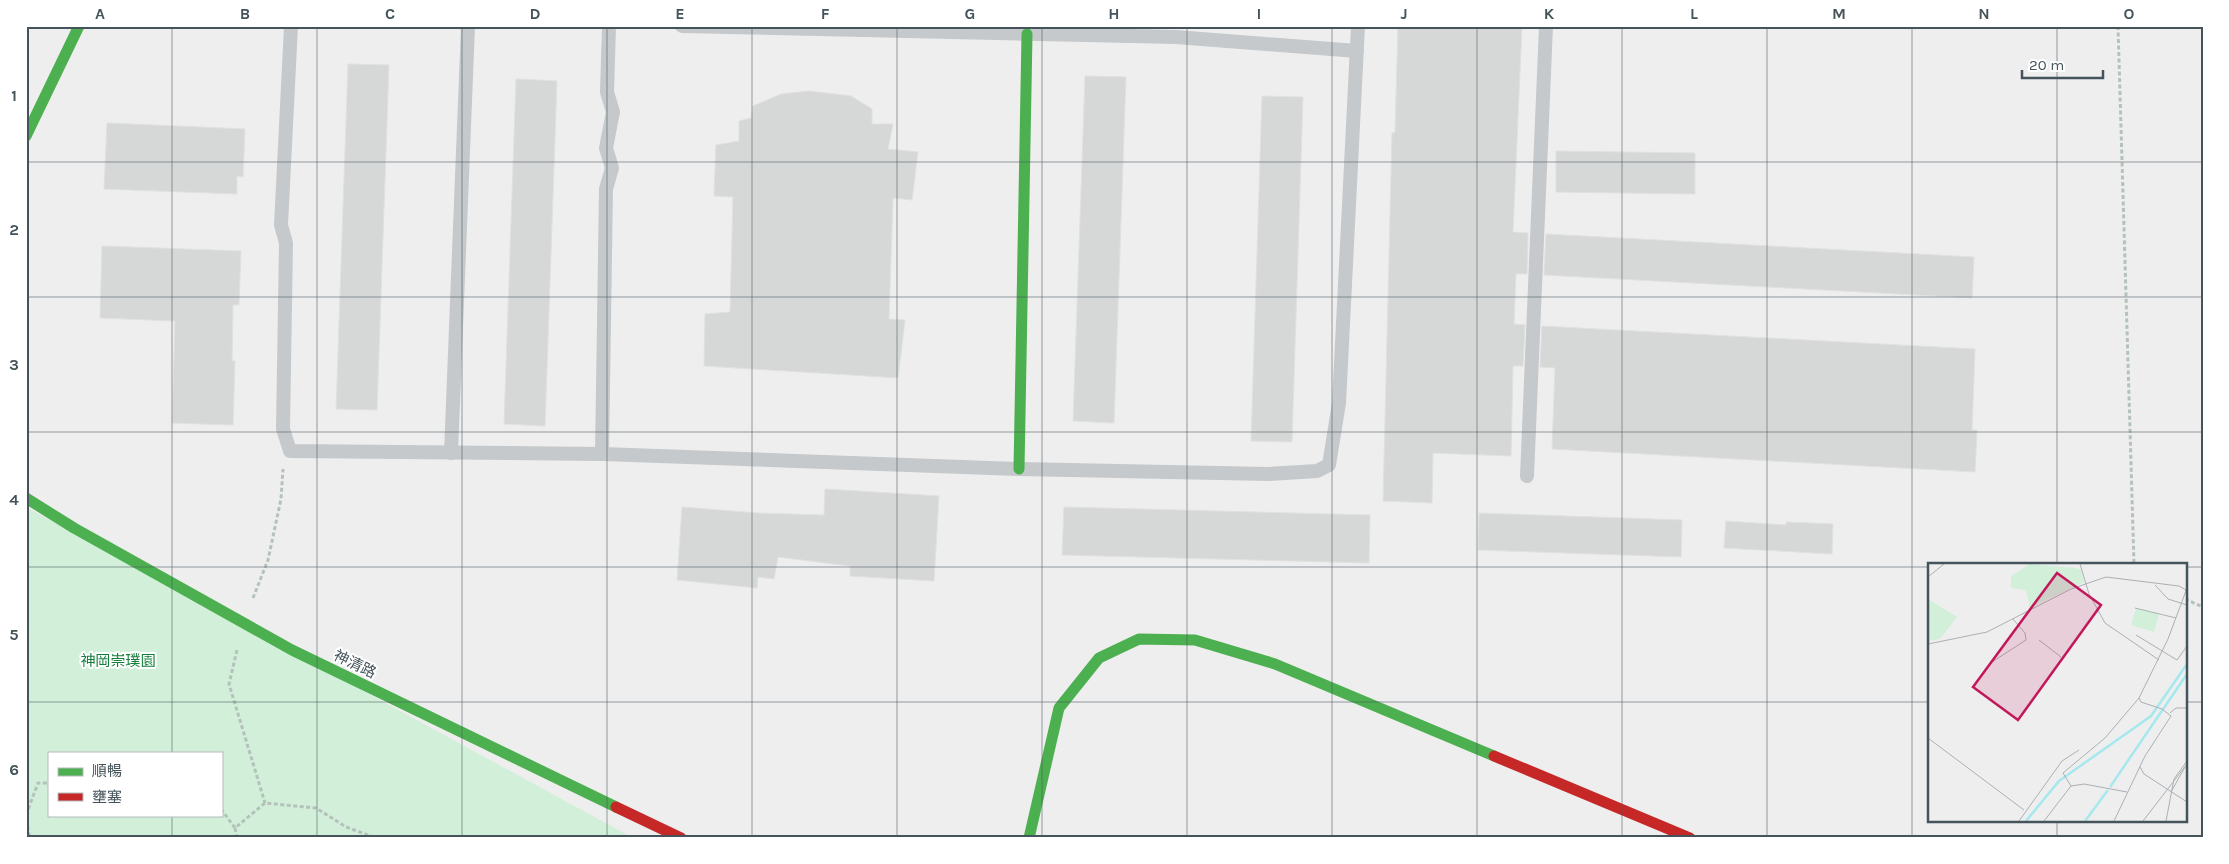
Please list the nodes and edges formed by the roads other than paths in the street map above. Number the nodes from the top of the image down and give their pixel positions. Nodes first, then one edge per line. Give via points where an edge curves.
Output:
1 (79, 26) edge
2 (291, 26) edge
3 (468, 26) edge
4 (609, 26) edge
5 (682, 26) edge
6 (1358, 26) edge
7 (1546, 26) edge
8 (1176, 32) edge
9 (1027, 34) junction
10 (1357, 51) junction
11 (26, 136) edge
12 (451, 452) junction
13 (602, 454) junction
14 (1019, 469) junction
15 (1527, 476) dead end
16 (26, 498) edge
17 (681, 838) edge
18 (1028, 838) edge
19 (1690, 838) edge

1 - 11 street
2 - 12 lane via 281,225 286,243 283,429 290,451
3 - 12 lane
4 - 13 lane via 607,92 613,112 606,148 612,168 606,189
5 - 9 lane
6 - 10 lane
7 - 15 lane
8 - 9 lane
8 - 10 lane
9 - 14 street
10 - 14 lane via 1339,404 1329,465 1317,471 1268,474
12 - 13 lane
13 - 14 lane
16 - 17 street, 神清路 via 292,650
18 - 19 street via 1059,708 1099,658 1139,639 1195,640 1275,664

